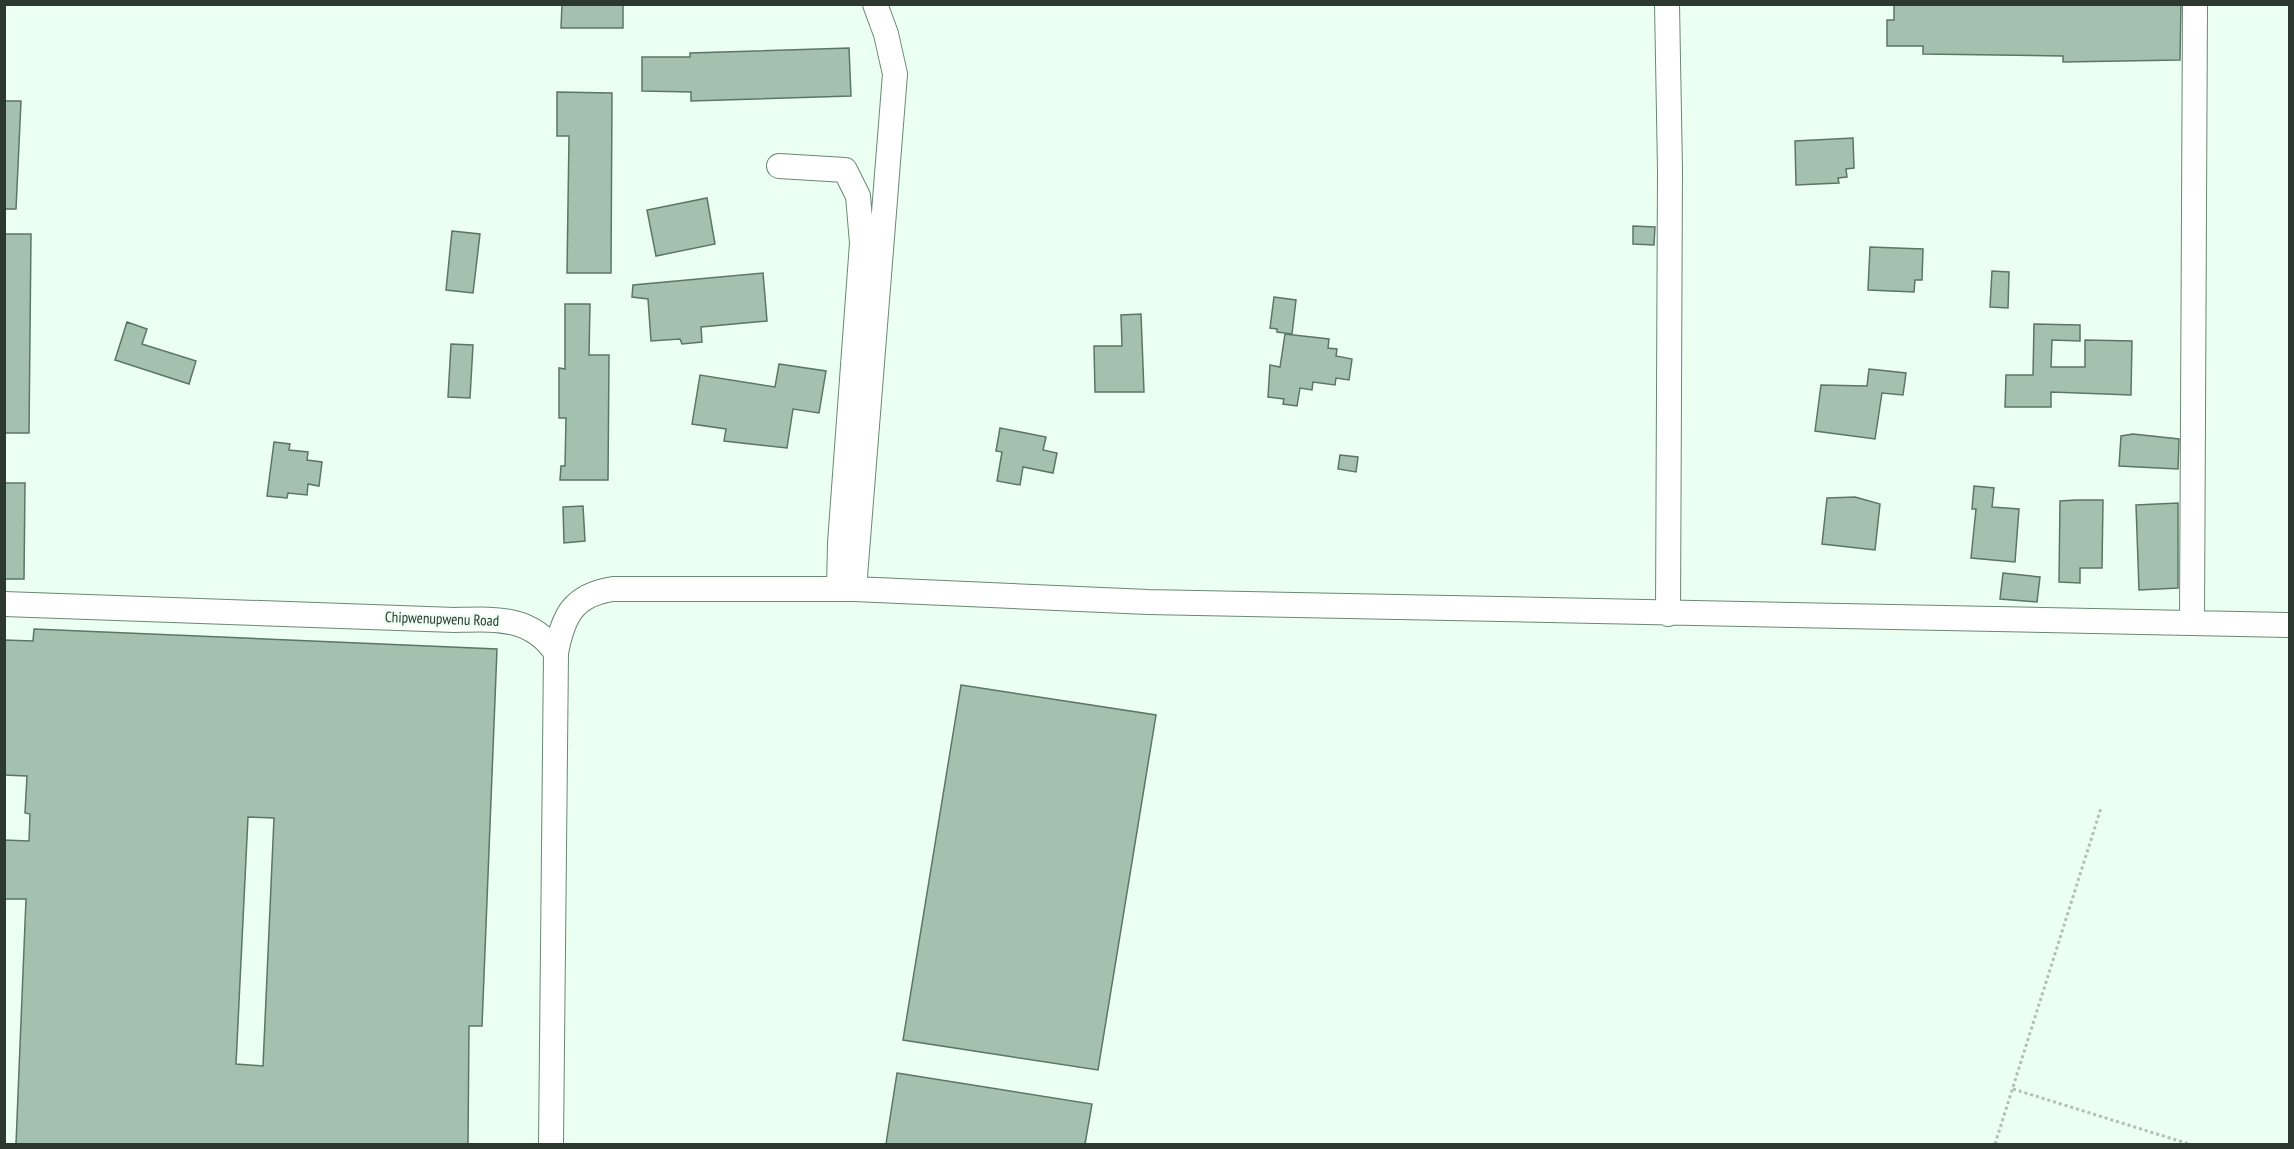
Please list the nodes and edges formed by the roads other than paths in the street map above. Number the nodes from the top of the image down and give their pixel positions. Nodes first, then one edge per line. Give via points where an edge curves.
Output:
1 (875, 4) edge
2 (1667, 4) edge
3 (2195, 4) edge
4 (779, 166) dead end
5 (847, 589) junction
6 (4, 604) edge
7 (1668, 614) junction
8 (2192, 622) junction
9 (2289, 624) edge
10 (556, 653) junction
11 (551, 1144) edge

1 - 5 street via 895,74
2 - 7 street
3 - 8 street
4 - 5 street via 845,170 858,196 862,243 840,543
5 - 7 street via 1148,602
5 - 10 street via 596,592 578,602 566,617
6 - 10 street, Chipwenupwenu Road via 487,619 524,625 540,633
7 - 8 street
8 - 9 street
10 - 11 street

